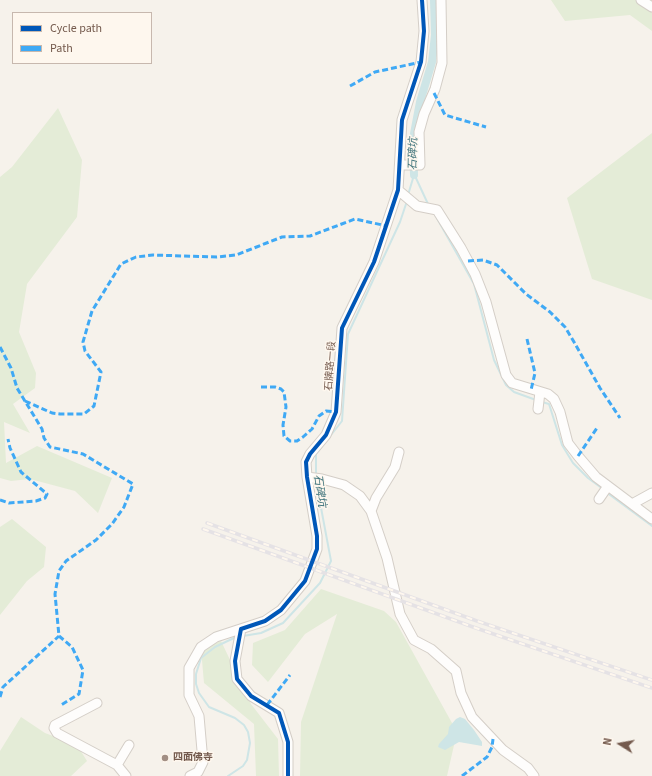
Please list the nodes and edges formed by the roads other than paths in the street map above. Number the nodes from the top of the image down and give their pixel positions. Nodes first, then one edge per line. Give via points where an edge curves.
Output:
1 (422, 0) edge
2 (441, 0) edge
3 (641, 0) edge
4 (652, 7) edge
5 (400, 165) junction
6 (398, 190) junction
7 (540, 392) junction
8 (538, 409) dead end
9 (399, 452) dead end
10 (307, 477) junction
11 (608, 486) junction
12 (652, 493) edge
13 (599, 499) dead end
14 (632, 504) junction
15 (371, 511) junction
16 (652, 519) edge
17 (241, 629) junction
18 (97, 703) dead end
19 (129, 745) dead end
20 (117, 765) junction
21 (123, 775) edge
22 (190, 776) edge
23 (288, 776) edge
24 (534, 776) edge

1 - 5 street, 石牌路一段 via 422,62 402,120
2 - 5 street via 442,63 419,132 420,165
3 - 4 street
5 - 6 street, 石牌路一段
6 - 7 street via 417,206 437,210 475,274 486,302 506,376 512,383
6 - 10 street, 石牌路一段 via 374,262 342,328 336,412 326,435 306,462
7 - 8 street
7 - 11 street via 554,399 568,442 574,452 596,477
9 - 15 street via 395,467
10 - 15 street via 344,485 360,496
10 - 17 street, 石牌路一段 via 317,549 305,581 271,618
11 - 13 street
11 - 14 street
12 - 14 street
14 - 16 street
15 - 24 street via 387,558 400,614 414,640 431,650 456,671 461,693 472,717 503,750 528,768
17 - 22 street, 石牌路一段 via 216,637 201,648 190,668 189,695 199,716 203,762 198,772
17 - 23 street via 235,661 236,679 251,696 279,713 288,742
18 - 20 street via 54,728 57,733
19 - 20 street
20 - 21 street

